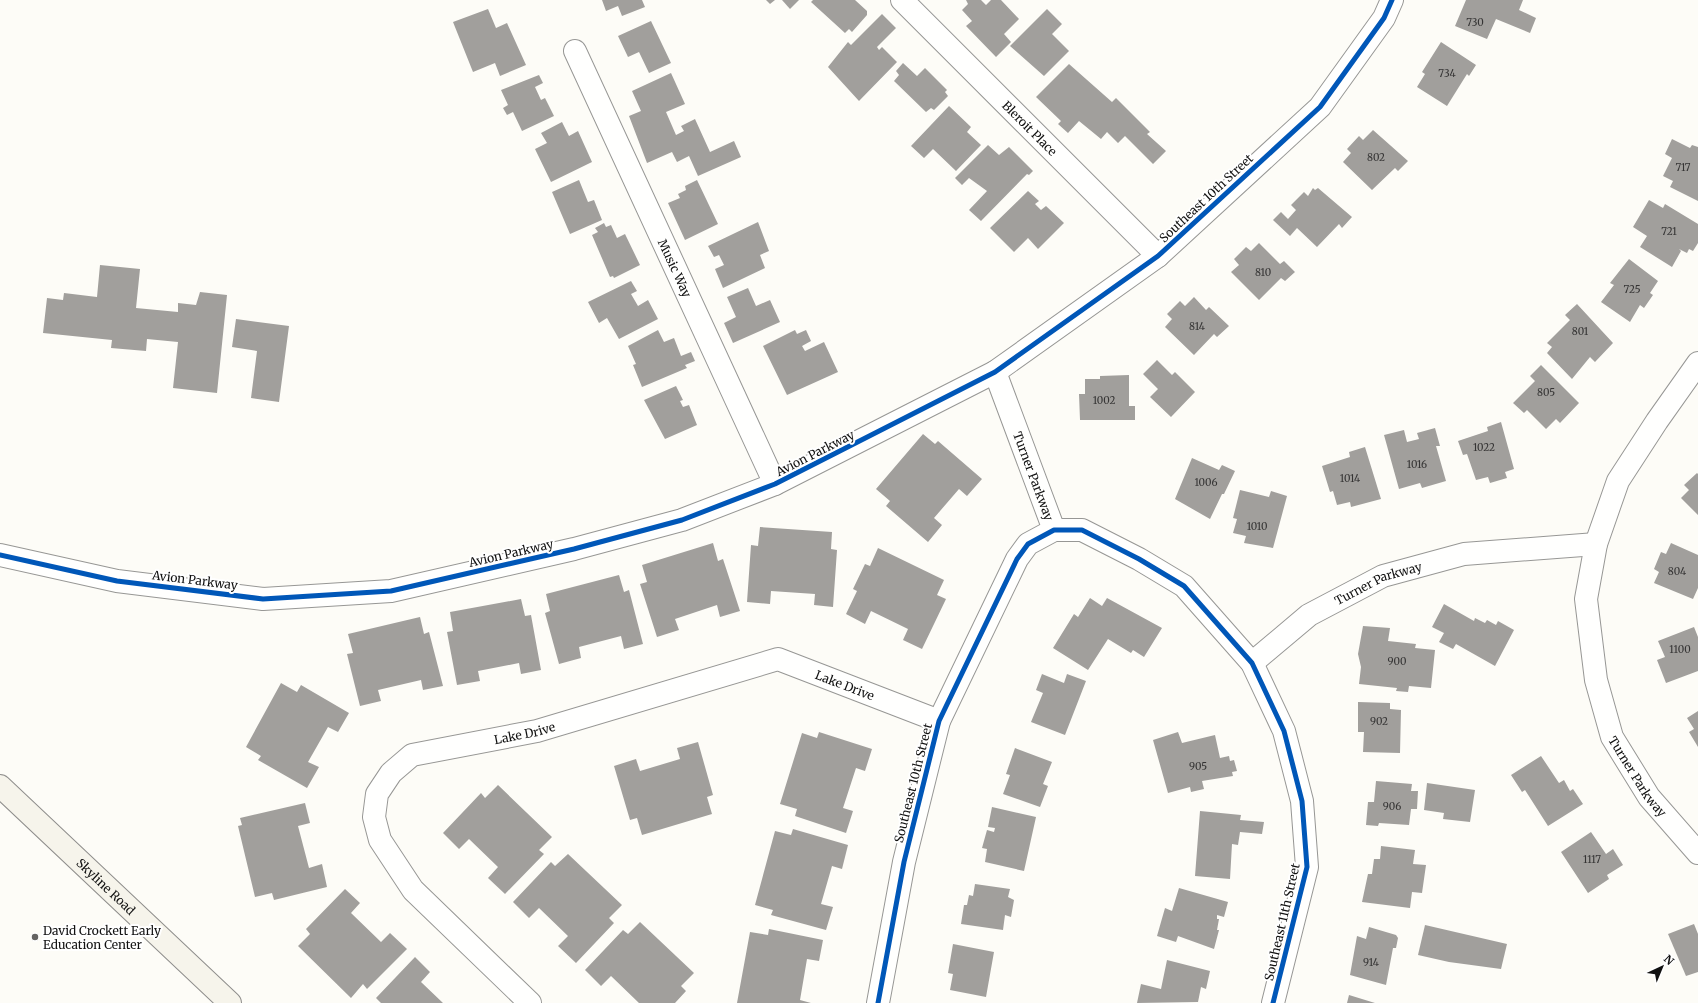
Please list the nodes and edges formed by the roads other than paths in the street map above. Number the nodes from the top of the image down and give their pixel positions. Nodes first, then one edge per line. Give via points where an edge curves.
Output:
1 (902, 0) edge
2 (1392, 0) edge
3 (575, 51) dead end
4 (1158, 256) junction
5 (1698, 363) edge
6 (995, 372) junction
7 (775, 484) junction
8 (1054, 530) junction
9 (1596, 544) junction
10 (0, 555) edge
11 (1252, 663) junction
12 (939, 721) junction
13 (0, 786) edge
14 (1698, 853) edge
15 (230, 1003) edge
16 (530, 1003) edge
17 (878, 1003) edge
18 (1273, 1003) edge

1 - 4 street, Bleroit Place
2 - 4 street, Southeast 10th Street via 1384,18 1320,107
3 - 7 street, Music Way
4 - 6 street, Southeast 10th Street
5 - 9 street via 1618,481
6 - 7 street, Avion Parkway
6 - 8 street, Turner Parkway
7 - 10 street, Avion Parkway via 682,520 574,549 391,592 263,599 117,581
8 - 11 street, Turner Parkway via 1082,530 1139,559 1184,586
8 - 12 street, Southeast 10th Street via 1028,544 1017,560
9 - 11 street, Turner Parkway via 1464,554 1383,576 1309,615
9 - 14 street, Turner Parkway via 1586,599 1596,680 1612,737 1649,796
11 - 18 street, Southeast 11th Street via 1284,731 1302,801 1307,867
12 - 16 street, Lake Drive via 778,659 537,731 412,755 391,773 377,794 374,817 380,840 413,890
12 - 17 street, Southeast 10th Street via 904,862
13 - 15 street, Skyline Road

